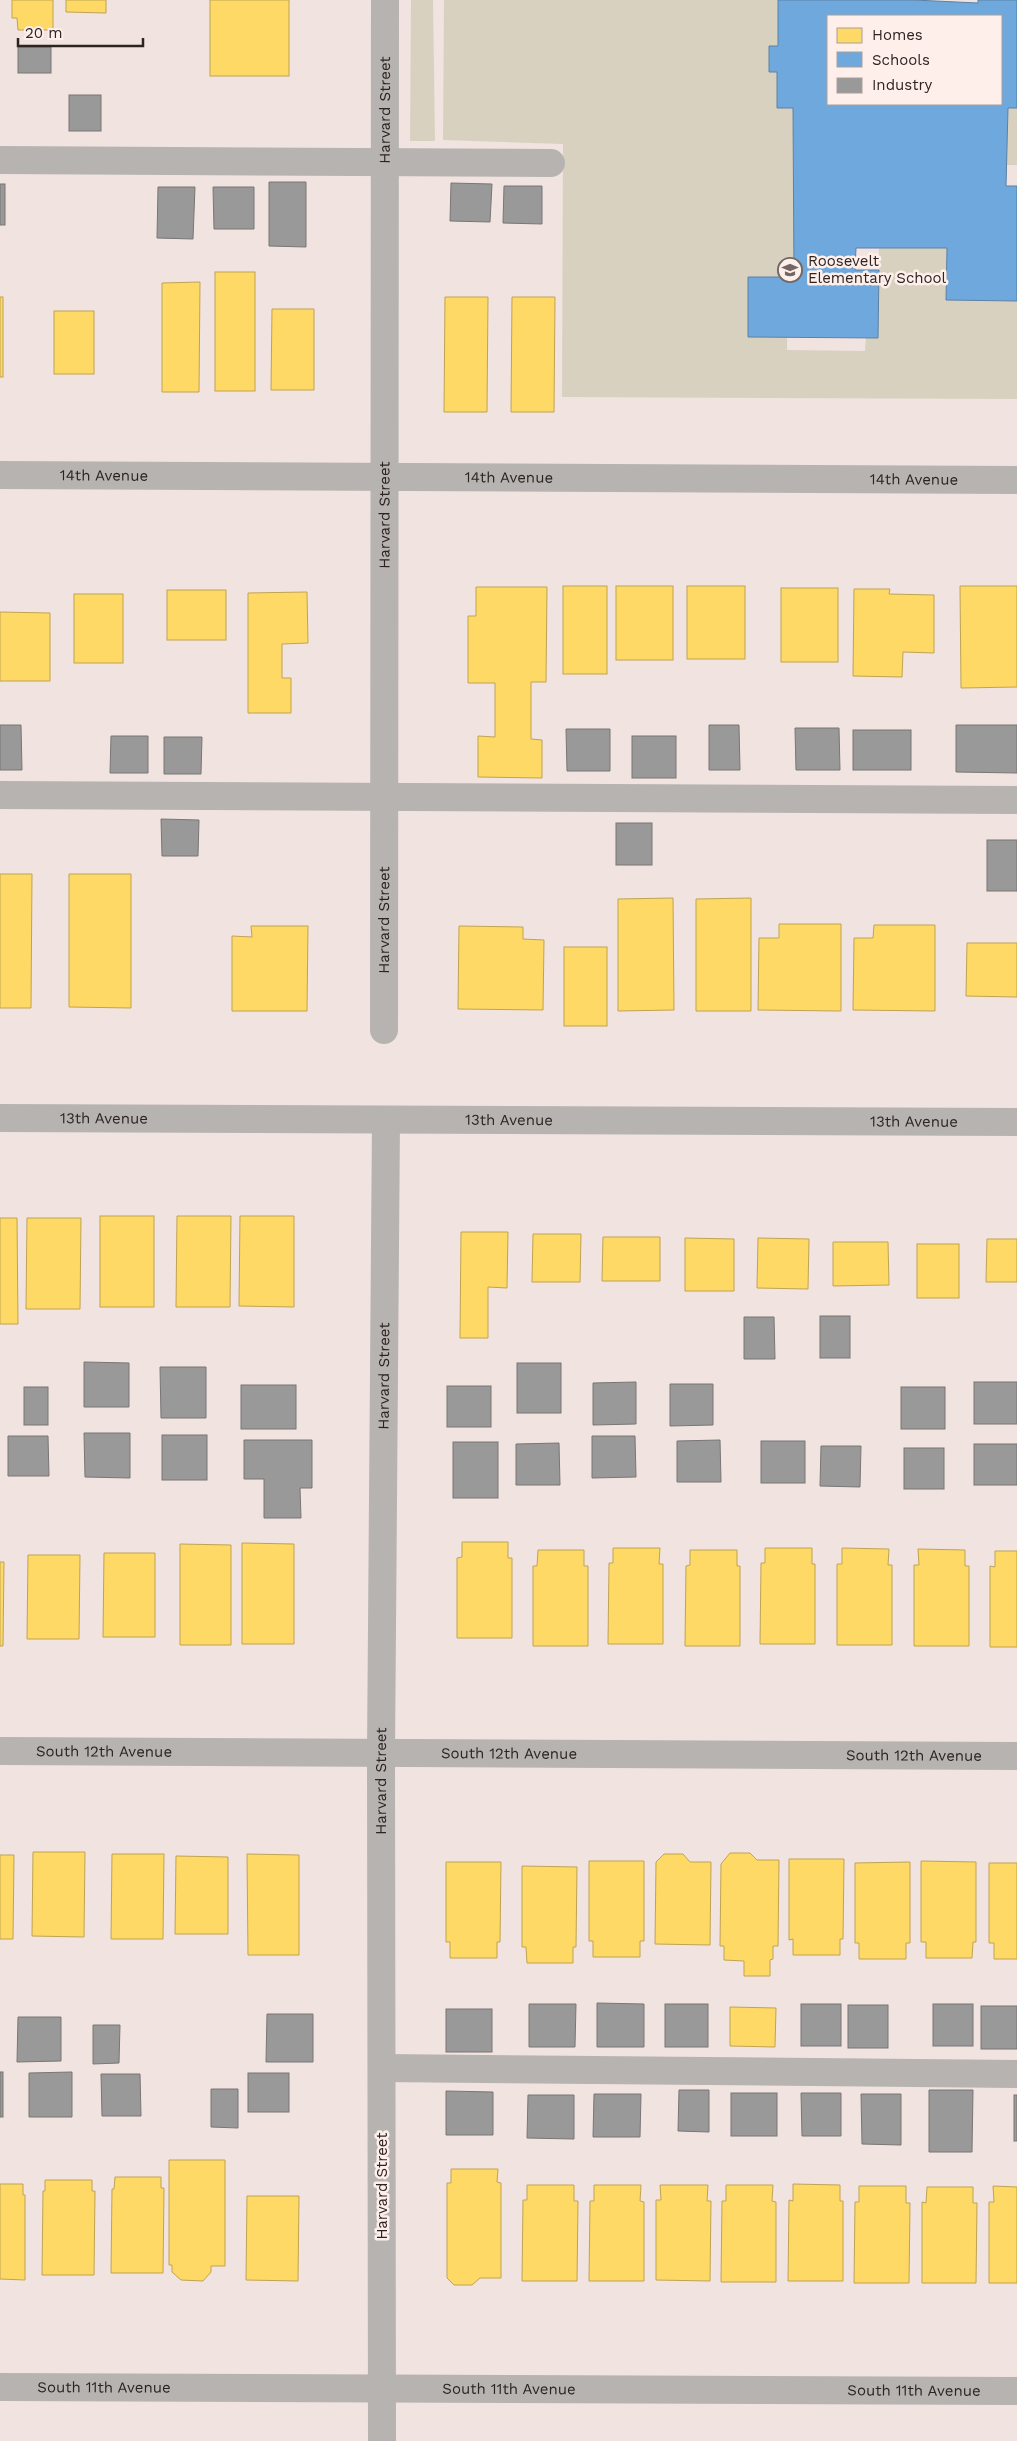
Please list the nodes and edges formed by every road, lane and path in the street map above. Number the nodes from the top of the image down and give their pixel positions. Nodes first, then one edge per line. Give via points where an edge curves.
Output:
1 (385, 0) edge
2 (0, 160) edge
3 (385, 162) junction
4 (551, 163) dead end
5 (0, 475) edge
6 (385, 476) junction
7 (1017, 480) edge
8 (0, 796) edge
9 (386, 796) junction
10 (1017, 800) edge
11 (384, 1030) dead end
12 (0, 1118) edge
13 (386, 1120) junction
14 (1017, 1122) edge
15 (0, 1751) edge
16 (381, 1753) junction
17 (1017, 1756) edge
18 (382, 2068) junction
19 (1017, 2074) edge
20 (0, 2387) edge
21 (381, 2387) junction
22 (1017, 2391) edge
23 (382, 2441) edge

1 - 3 street, Harvard Street
2 - 3 street
3 - 4 street
3 - 6 street, Harvard Street
5 - 6 street, 14th Avenue
6 - 7 street, 14th Avenue
6 - 9 street, Harvard Street
8 - 9 street
9 - 10 street
9 - 11 street, Harvard Street
12 - 13 street, 13th Avenue
13 - 14 street, 13th Avenue
13 - 16 street, Harvard Street
15 - 16 street, South 12th Avenue
16 - 17 street, South 12th Avenue
16 - 18 street, Harvard Street
18 - 19 street
18 - 21 street, Harvard Street
20 - 21 street, South 11th Avenue
21 - 22 street, South 11th Avenue
21 - 23 street, Harvard Street

